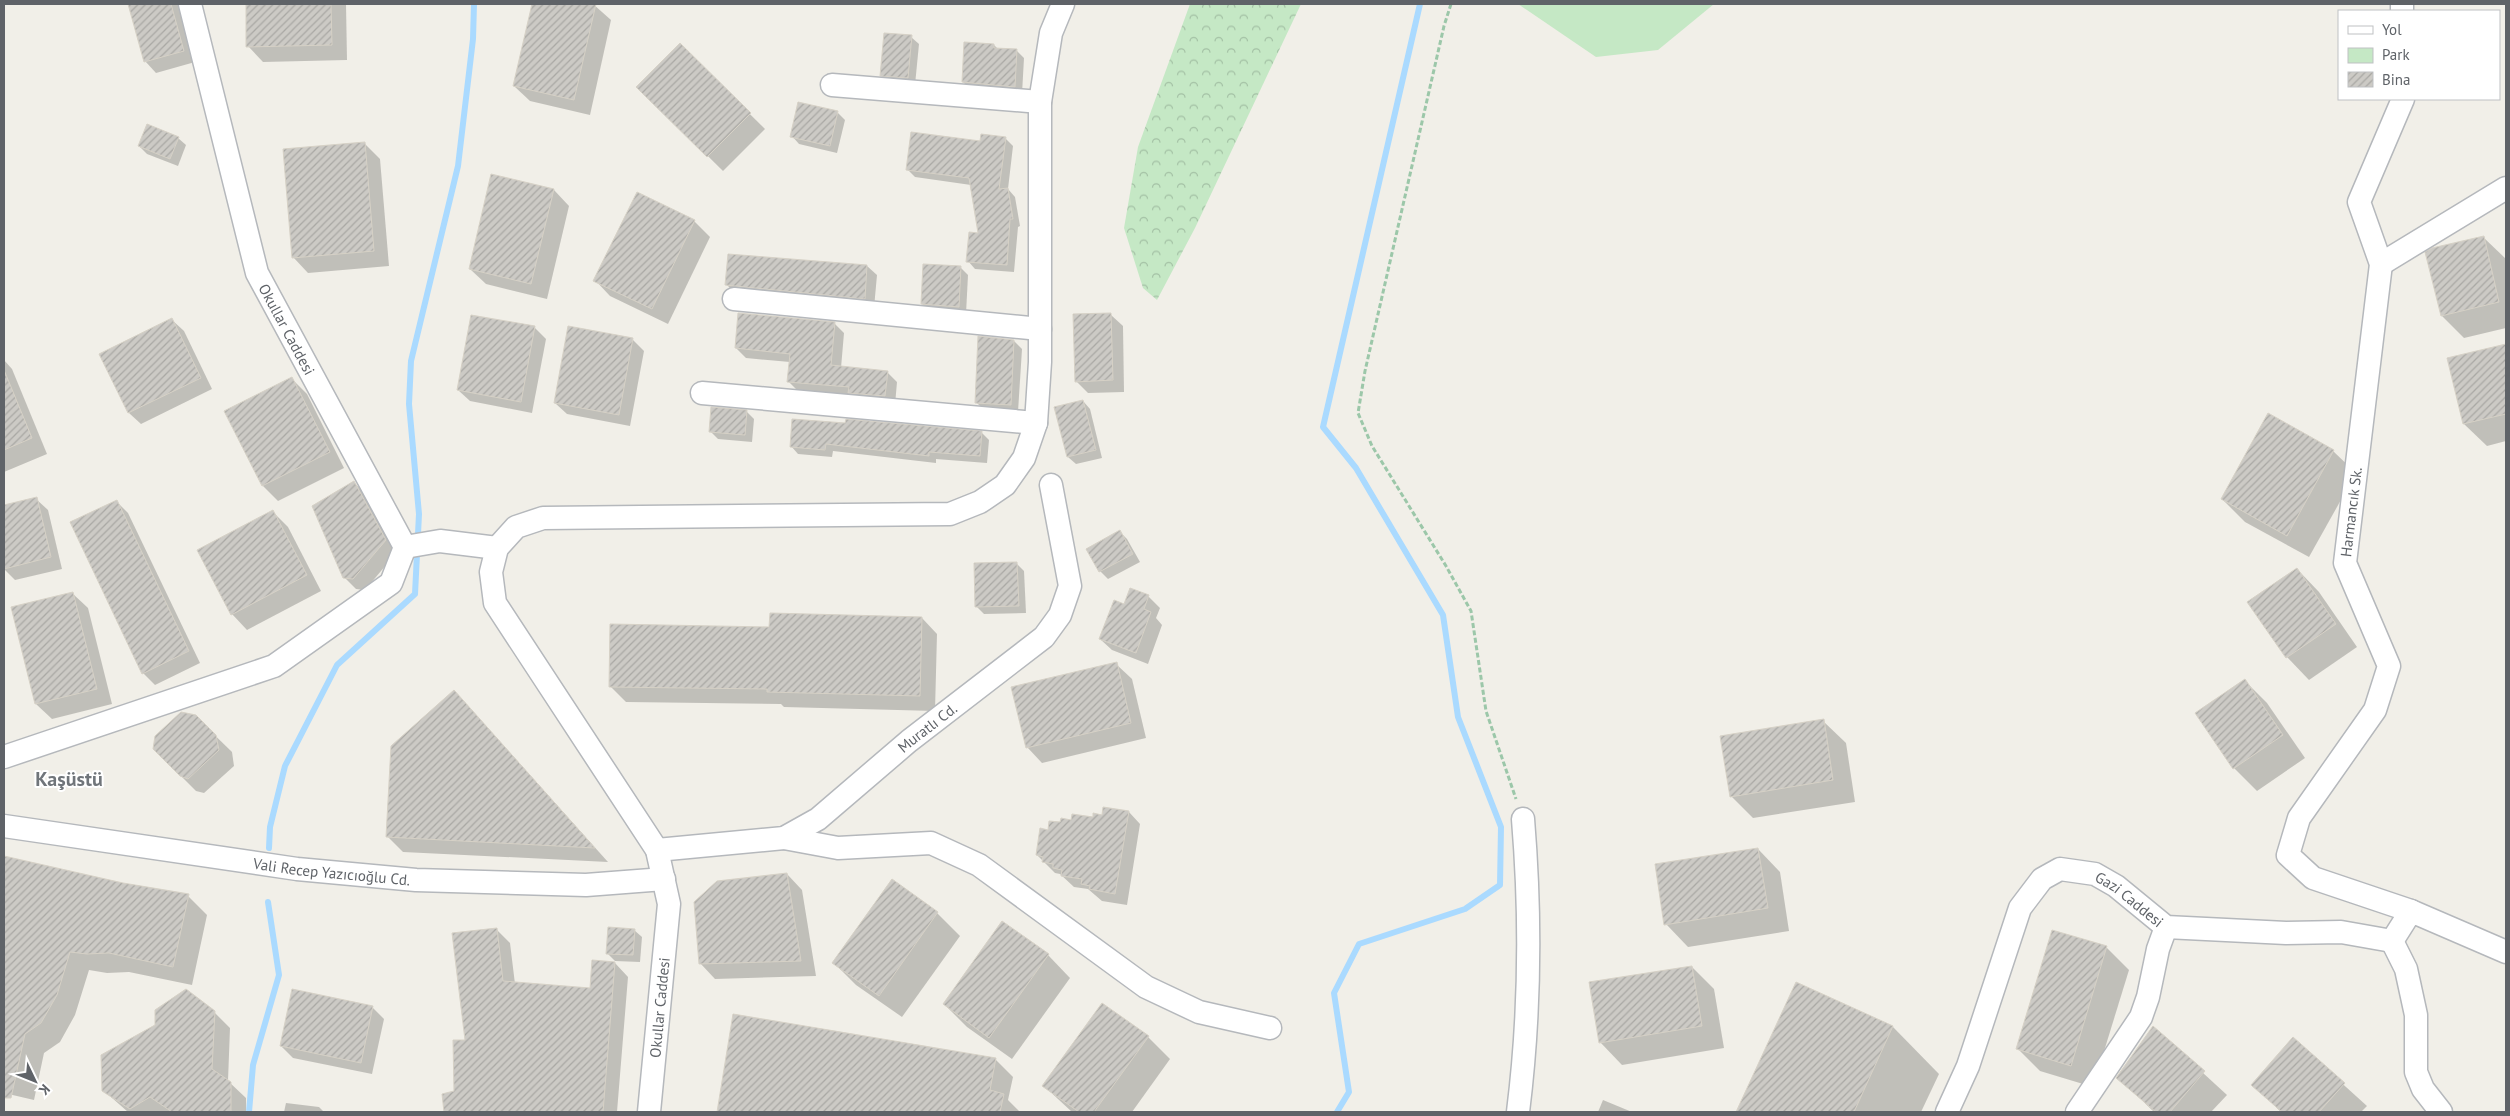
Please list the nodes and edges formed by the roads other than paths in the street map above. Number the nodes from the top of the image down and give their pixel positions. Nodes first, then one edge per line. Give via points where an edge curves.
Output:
1 (190, 4) edge
2 (1063, 4) edge
3 (832, 85) dead end
4 (2403, 100) edge
5 (1040, 102) junction
6 (2506, 188) edge
7 (2381, 264) junction
8 (734, 299) dead end
9 (1040, 329) junction
10 (702, 393) dead end
11 (1036, 422) junction
12 (1051, 485) dead end
13 (405, 547) junction
14 (497, 548) junction
15 (4, 757) edge
16 (1523, 819) road end
17 (4, 826) edge
18 (784, 838) junction
19 (657, 850) junction
20 (664, 879) junction
21 (2411, 911) junction
22 (2166, 927) junction
23 (2392, 941) junction
24 (2506, 952) edge
25 (1270, 1028) dead end
26 (649, 1112) edge
27 (1518, 1112) edge
28 (1947, 1112) edge
29 (2077, 1112) edge
30 (2441, 1112) edge

1 - 13 street, Okullar Caddesi via 257,273
2 - 5 street via 1051,33
3 - 5 street
4 - 7 street, Harmancık Sk. via 2359,202
5 - 9 street
6 - 7 street
7 - 21 street, Harmancık Sk. via 2345,563 2389,666 2375,710 2299,818 2288,855 2313,878
8 - 9 street
9 - 11 street
10 - 11 street
11 - 14 street via 1024,458 1005,485 980,502 950,514 543,518 516,527
12 - 18 street, Muratlı Cd. via 1070,586 1060,615 1044,637 909,741 818,819
13 - 14 street via 440,542
13 - 15 street via 391,583 274,666
14 - 19 street, Okullar Caddesi via 491,572 495,603
16 - 27 street via 1527,873 1526,1049
17 - 20 street, Vali Recep Yazıcıoğlu Cd. via 297,869 416,880 586,885
18 - 19 street, Muratlı Cd.
18 - 25 street via 838,848 931,843 979,865 1146,987 1199,1012
19 - 20 street, Okullar Caddesi
20 - 26 street, Okullar Caddesi via 669,904
21 - 23 street
21 - 24 street
22 - 23 street, Gazi Caddesi via 2286,933 2341,932
22 - 28 street, Gazi Caddesi via 2116,886 2095,874 2060,870 2042,879 2020,908 1968,1066
22 - 29 street via 2141,1018
23 - 30 street via 2406,969 2416,1015 2416,1072 2423,1089

